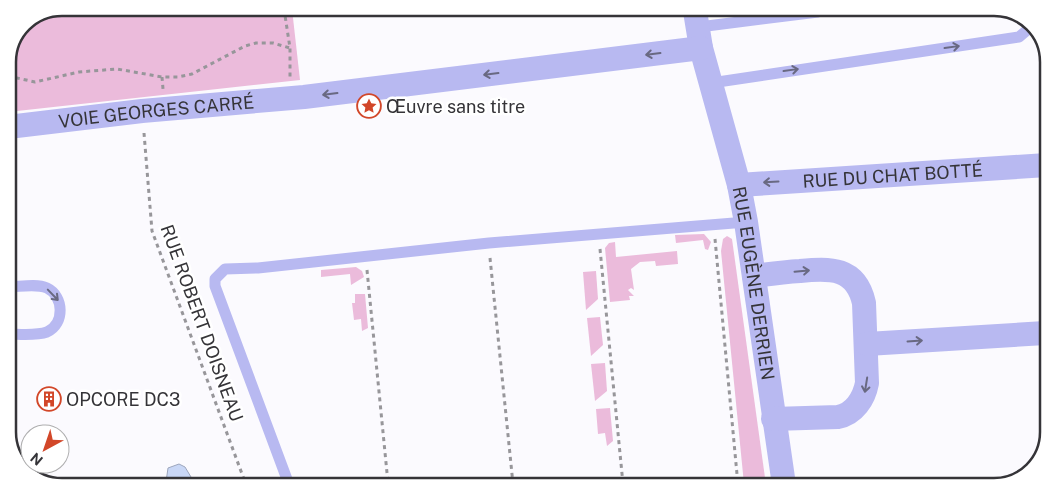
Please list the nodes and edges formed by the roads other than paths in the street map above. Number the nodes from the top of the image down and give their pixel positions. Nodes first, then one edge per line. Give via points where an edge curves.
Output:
1 (790, 16) edge
2 (698, 29) edge
3 (1027, 31) edge
4 (711, 83) junction
5 (16, 126) edge
6 (1040, 165) edge
7 (739, 185) junction
8 (746, 222) junction
9 (754, 276) junction
10 (16, 287) edge
11 (1040, 333) edge
12 (16, 334) edge
13 (866, 344) junction
14 (773, 419) junction
15 (286, 478) edge
16 (783, 478) edge

1 - 2 lane
2 - 4 street, RUE EUGÈNE DERRIEN
2 -> 5 street, VOIE GEORGES CARRÉ via 301,97
4 -> 3 lane via 1019,37
4 - 7 street, RUE EUGÈNE DERRIEN
6 -> 7 street, RUE DU CHAT BOTTÉ
7 - 8 street, RUE EUGÈNE DERRIEN
8 - 9 street, RUE EUGÈNE DERRIEN
8 - 15 lane via 258,268 228,268 215,279 214,286
9 -> 13 street via 822,269 843,272 862,294
9 - 14 street, RUE EUGÈNE DERRIEN
10 -> 12 lane via 45,287 60,303 60,312 52,329
13 -> 11 street
13 -> 14 street via 866,389 852,410 838,417
14 - 16 street, RUE EUGÈNE DERRIEN

